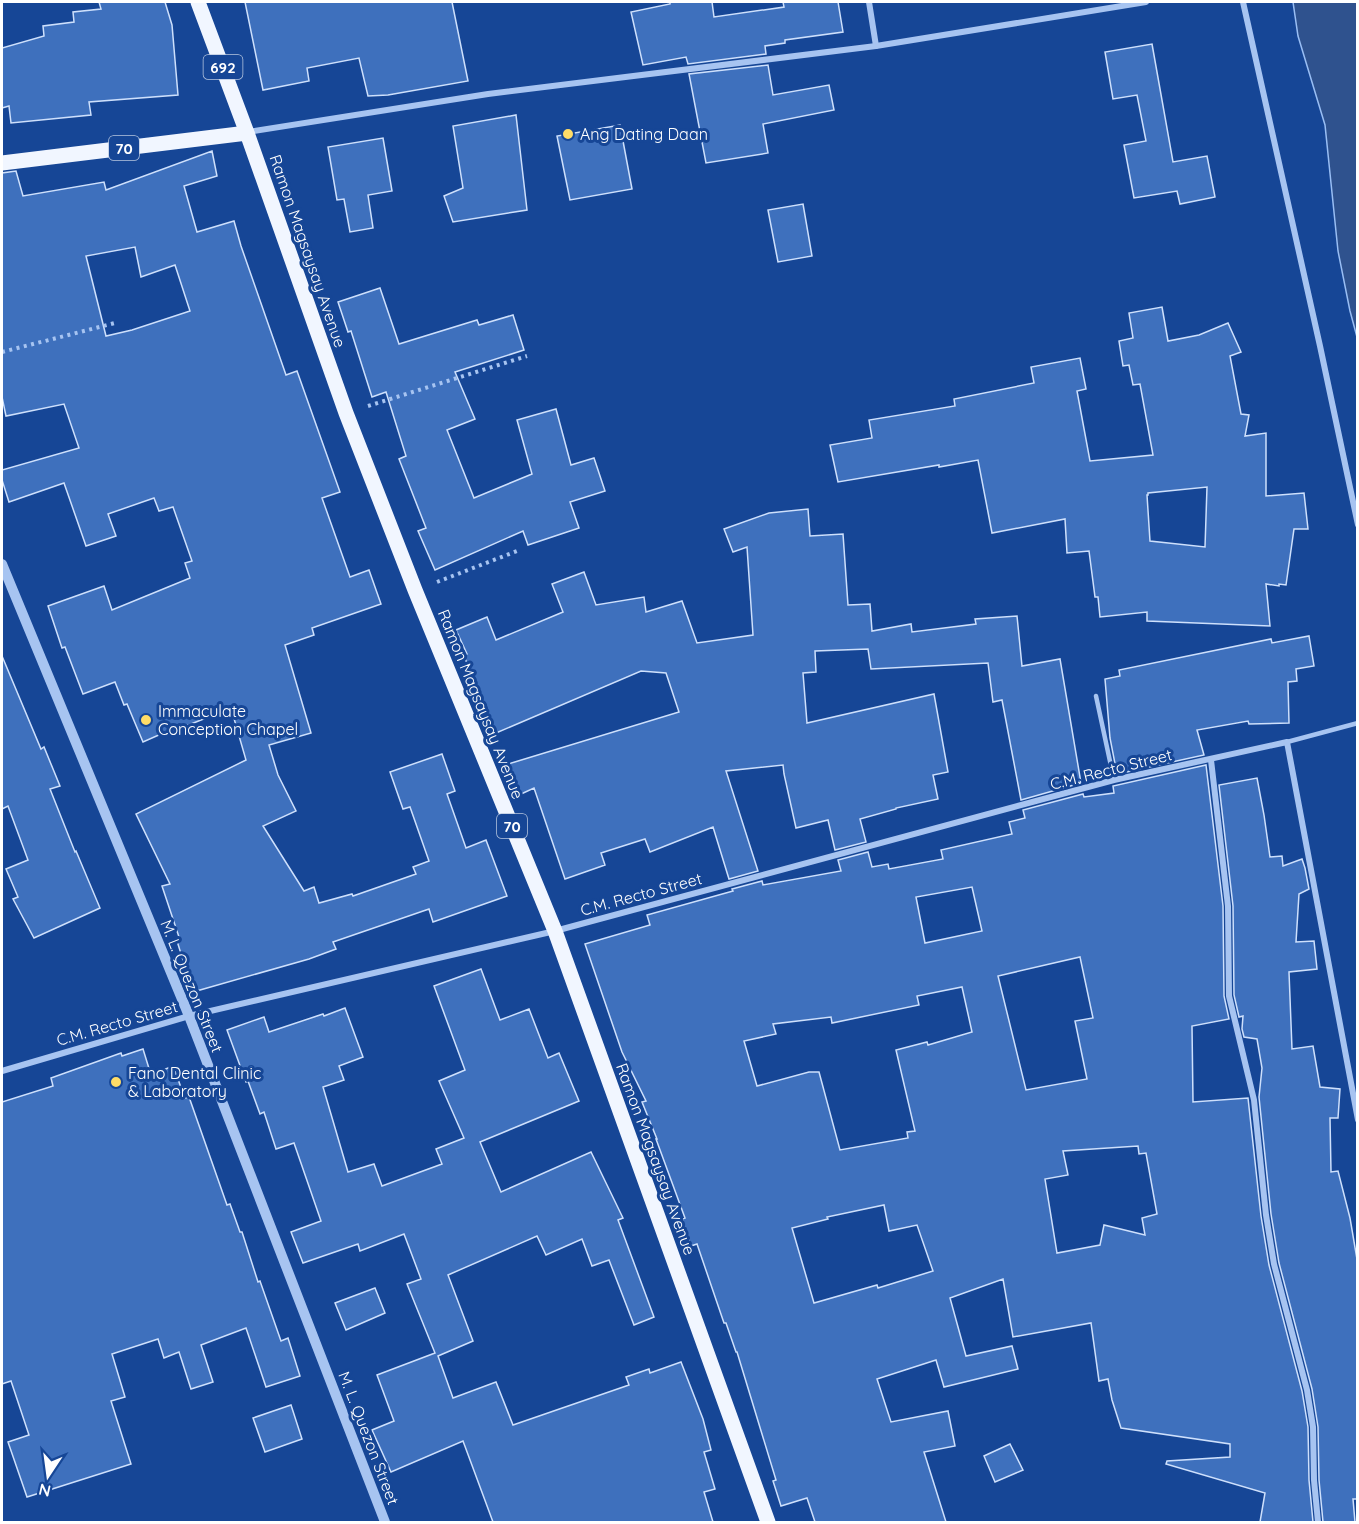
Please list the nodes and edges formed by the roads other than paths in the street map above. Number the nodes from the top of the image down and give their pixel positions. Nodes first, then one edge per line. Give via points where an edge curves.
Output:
1 (198, 2) edge
2 (869, 2) edge
3 (1146, 2) edge
4 (1243, 2) edge
5 (876, 46) junction
6 (247, 133) junction
7 (2, 163) edge
8 (1358, 525) edge
9 (2, 564) edge
10 (1096, 696) dead end
11 (1358, 723) edge
12 (1287, 742) junction
13 (1211, 760) junction
14 (1114, 780) junction
15 (555, 931) junction
16 (189, 1016) junction
17 (2, 1071) edge
18 (1358, 1120) edge
19 (385, 1522) edge
20 (768, 1522) edge
21 (1318, 1522) edge

1 - 6 main road, Ramon Magsaysay Avenue / 692
2 - 5 street
3 - 5 street
4 - 8 street
5 - 6 street via 488,94
6 - 7 main road, 70
6 - 15 main road, Ramon Magsaysay Avenue / 70 via 346,412
9 - 16 street, M. L. Quezon Street
10 - 14 lane
11 - 12 lane
12 - 13 street, C.M. Recto Street
12 - 18 street
13 - 14 street, C.M. Recto Street
13 - 21 street via 1228,906 1229,996 1254,1100 1274,1264 1307,1390
14 - 15 street, C.M. Recto Street
15 - 16 street, C.M. Recto Street
15 - 20 main road, Ramon Magsaysay Avenue / 70
16 - 17 street, C.M. Recto Street
16 - 19 street, M. L. Quezon Street

